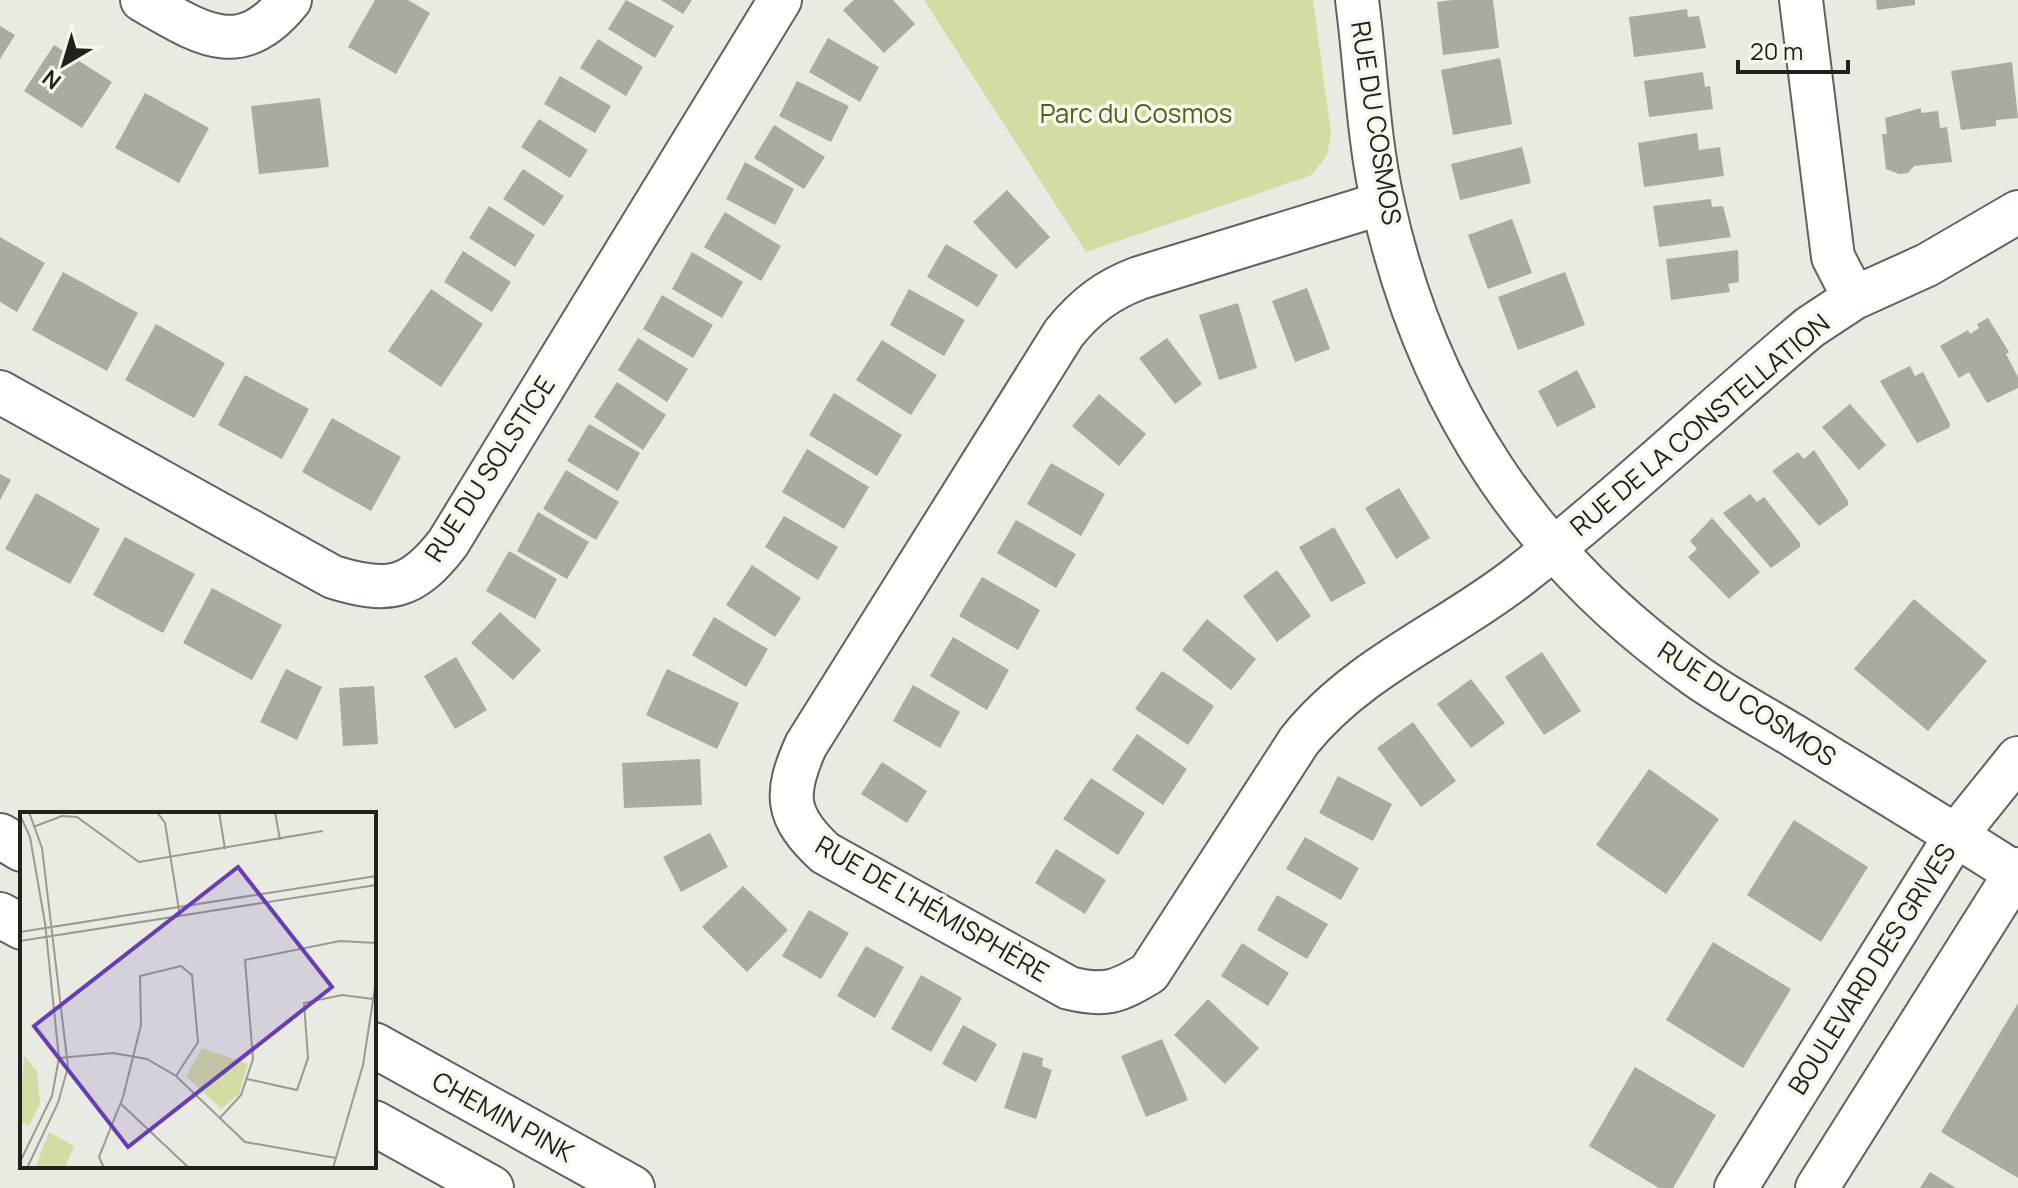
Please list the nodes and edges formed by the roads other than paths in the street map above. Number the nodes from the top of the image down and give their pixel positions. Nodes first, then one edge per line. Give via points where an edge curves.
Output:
1 (142, 0) edge
2 (290, 0) edge
3 (780, 0) edge
4 (1357, 0) edge
5 (1801, 0) edge
6 (1383, 203) junction
7 (2018, 212) edge
8 (1854, 298) junction
9 (0, 392) edge
10 (1552, 550) junction
11 (2018, 758) edge
12 (1956, 835) junction
13 (0, 836) edge
14 (20, 848) edge
15 (2016, 871) edge
16 (0, 915) edge
17 (20, 926) edge
18 (376, 1046) edge
19 (376, 1124) edge
20 (584, 1177) edge
21 (491, 1188) edge
22 (632, 1188) edge
23 (1736, 1188) edge
24 (1817, 1188) edge

1 - 2 street via 222,38 250,36 274,20
3 - 9 street, RUE DU SOLSTICE via 448,543 429,567 402,583 368,588 333,577
4 - 6 street, RUE DU COSMOS
5 - 8 street via 1833,257
6 - 10 street, RUE DU COSMOS via 1421,330 1446,389 1479,451
6 - 10 street, RUE DE L'HÉMISPHÈRE via 1139,278 1110,289 1084,309 806,745 790,801 802,831 825,853 1069,988 1097,995 1124,989 1149,973 1169,947 1318,717 1352,687 1491,598
7 - 8 street, RUE DE LA CONSTELLATION via 1927,265
8 - 10 street, RUE DE LA CONSTELLATION via 1781,351
10 - 12 street, RUE DU COSMOS via 1618,614 1699,678
11 - 12 street, BOULEVARD DES GRIVES
12 - 15 street, RUE DU COSMOS
12 - 23 street, BOULEVARD DES GRIVES
13 - 14 main road
15 - 24 street
16 - 17 main road
18 - 20 main road, CHEMIN PINK
19 - 21 main road
20 - 22 main road, CHEMIN PINK

